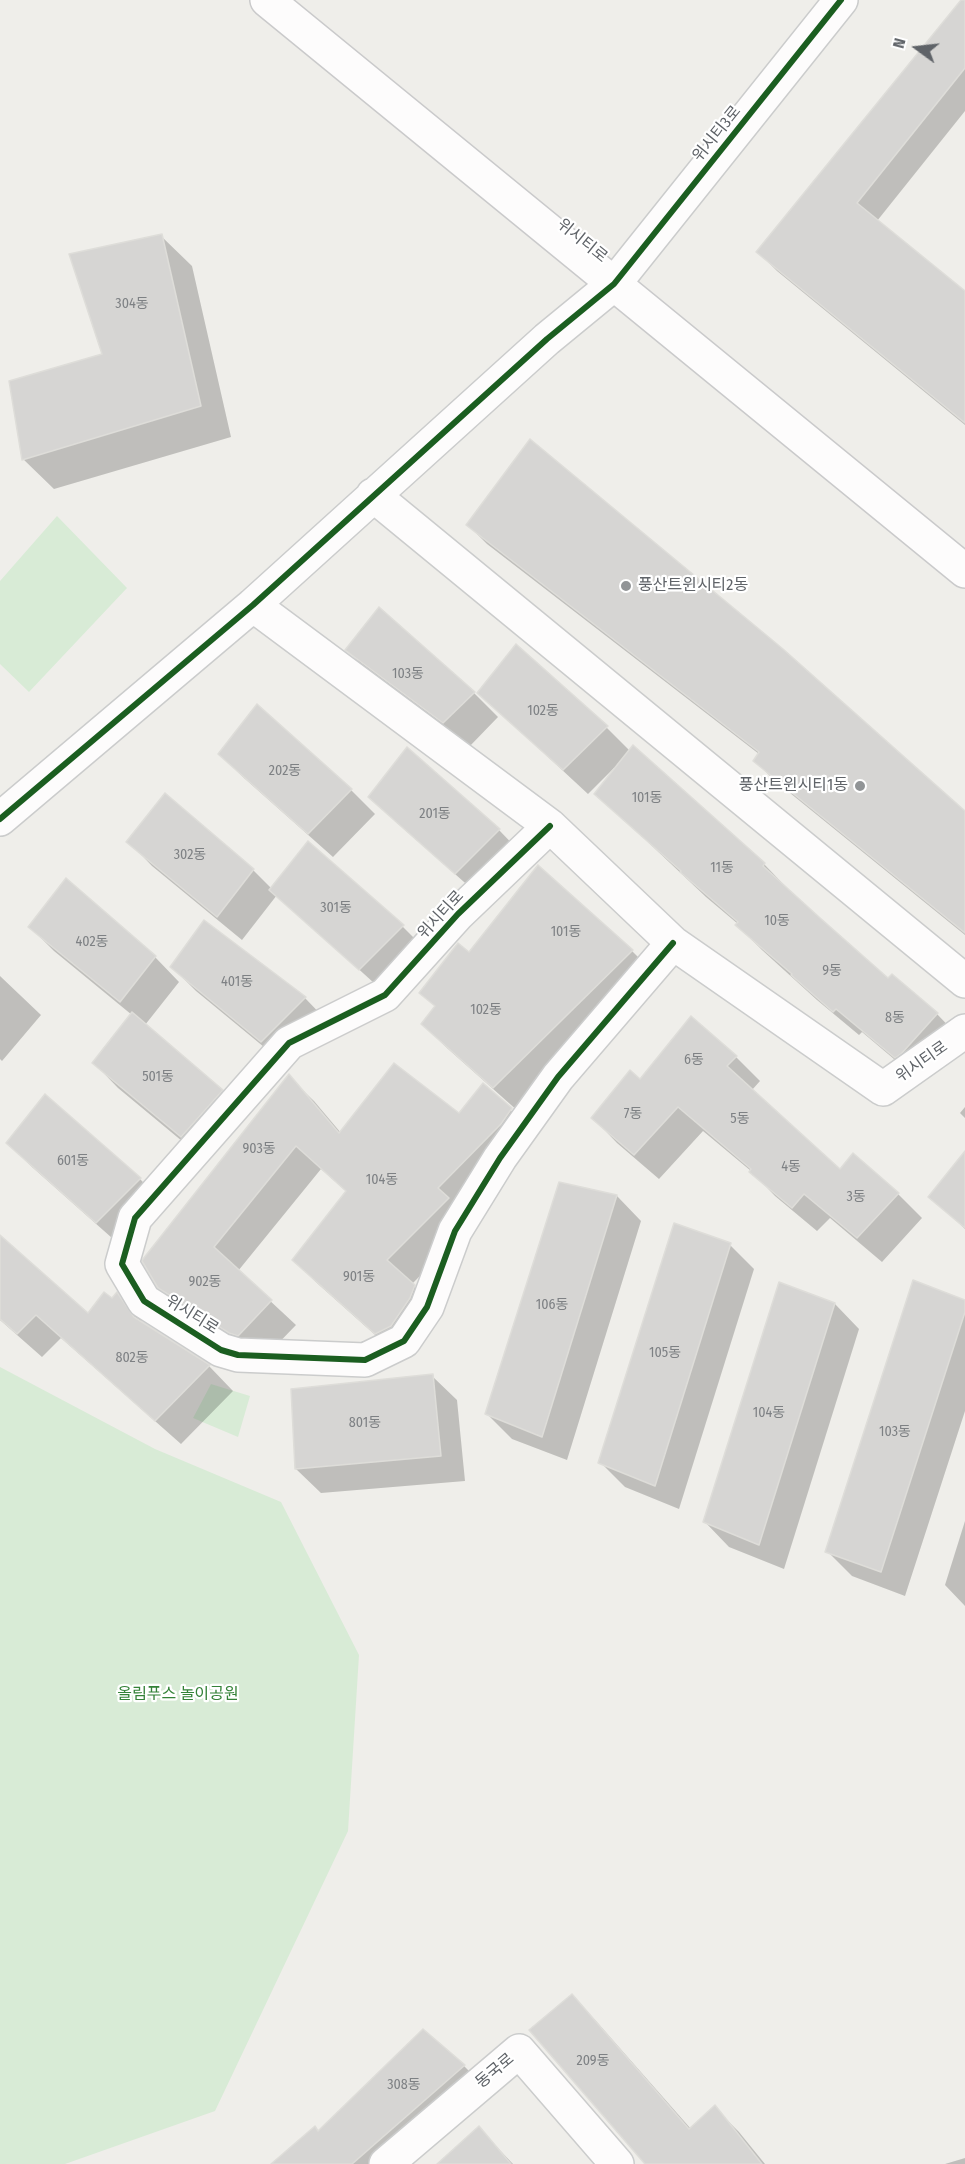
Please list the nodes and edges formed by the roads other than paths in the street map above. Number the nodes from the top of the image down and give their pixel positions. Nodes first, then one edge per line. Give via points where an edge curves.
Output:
1 (267, 0) edge
2 (841, 0) edge
3 (614, 284) junction
4 (373, 495) junction
5 (965, 571) edge
6 (253, 605) junction
7 (0, 819) edge
8 (550, 826) junction
9 (673, 943) junction
10 (965, 981) edge
11 (965, 1031) edge
12 (386, 2164) edge
13 (617, 2164) edge

1 - 3 street, 위시티로
2 - 3 street, 위시티3로
3 - 4 street, 위시티3로
3 - 5 street, 위시티로
4 - 6 street, 위시티3로
4 - 10 street
6 - 7 street, 위시티3로
6 - 8 street
8 - 9 street, 위시티로
8 - 9 street, 위시티로 via 458,914 385,995 289,1043 135,1218 122,1264 144,1301 221,1350 238,1355 365,1360 404,1341 427,1308 454,1231 500,1158 558,1077
9 - 11 street, 위시티로 via 883,1089
12 - 13 street, 동국로 via 519,2051

